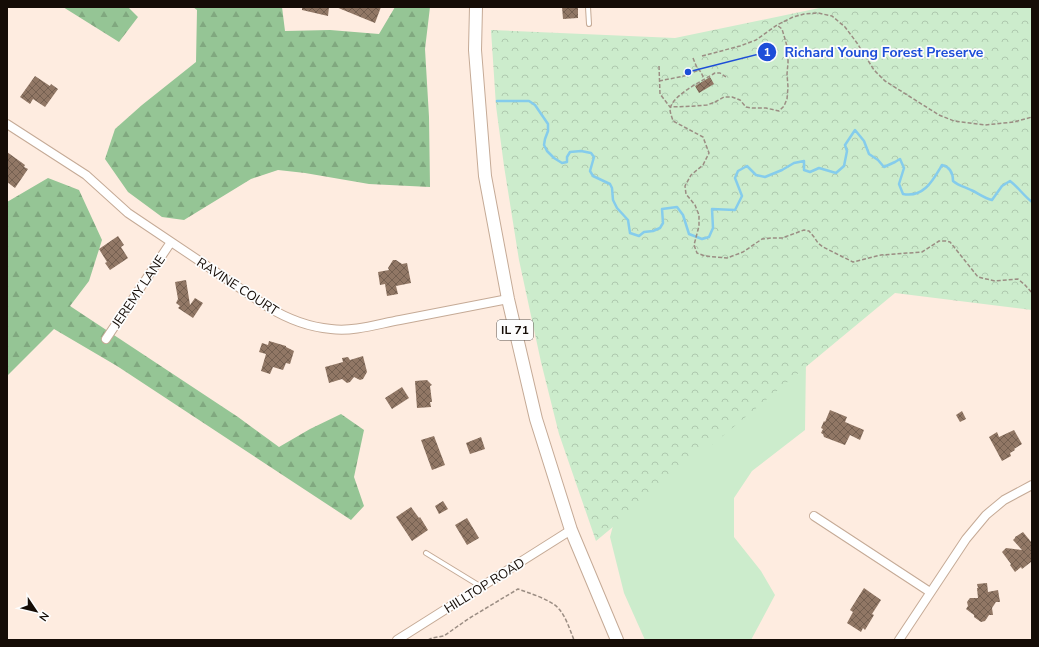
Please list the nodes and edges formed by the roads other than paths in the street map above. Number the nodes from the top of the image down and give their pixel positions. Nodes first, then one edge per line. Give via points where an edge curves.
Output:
1 (476, 7) edge
2 (588, 7) edge
3 (589, 24) dead end
4 (7, 124) edge
5 (171, 242) junction
6 (508, 299) junction
7 (106, 339) dead end
8 (1032, 485) edge
9 (814, 516) dead end
10 (571, 530) junction
11 (426, 553) dead end
12 (481, 586) junction
13 (930, 592) junction
14 (397, 640) edge
15 (617, 640) edge
16 (899, 640) edge

1 - 6 main road, IL 71 via 475,50 485,176
2 - 3 lane
4 - 5 street, RAVINE COURT via 86,175 128,213
5 - 6 street, RAVINE COURT via 281,315 330,329 358,328
5 - 7 street, JEREMY LANE
6 - 10 main road, IL 71 via 536,419
8 - 13 street via 1004,500 986,515 966,539
9 - 13 street
10 - 12 street, HILLTOP ROAD
10 - 15 main road, IL 71
11 - 12 lane
12 - 14 street, HILLTOP ROAD
13 - 16 street

